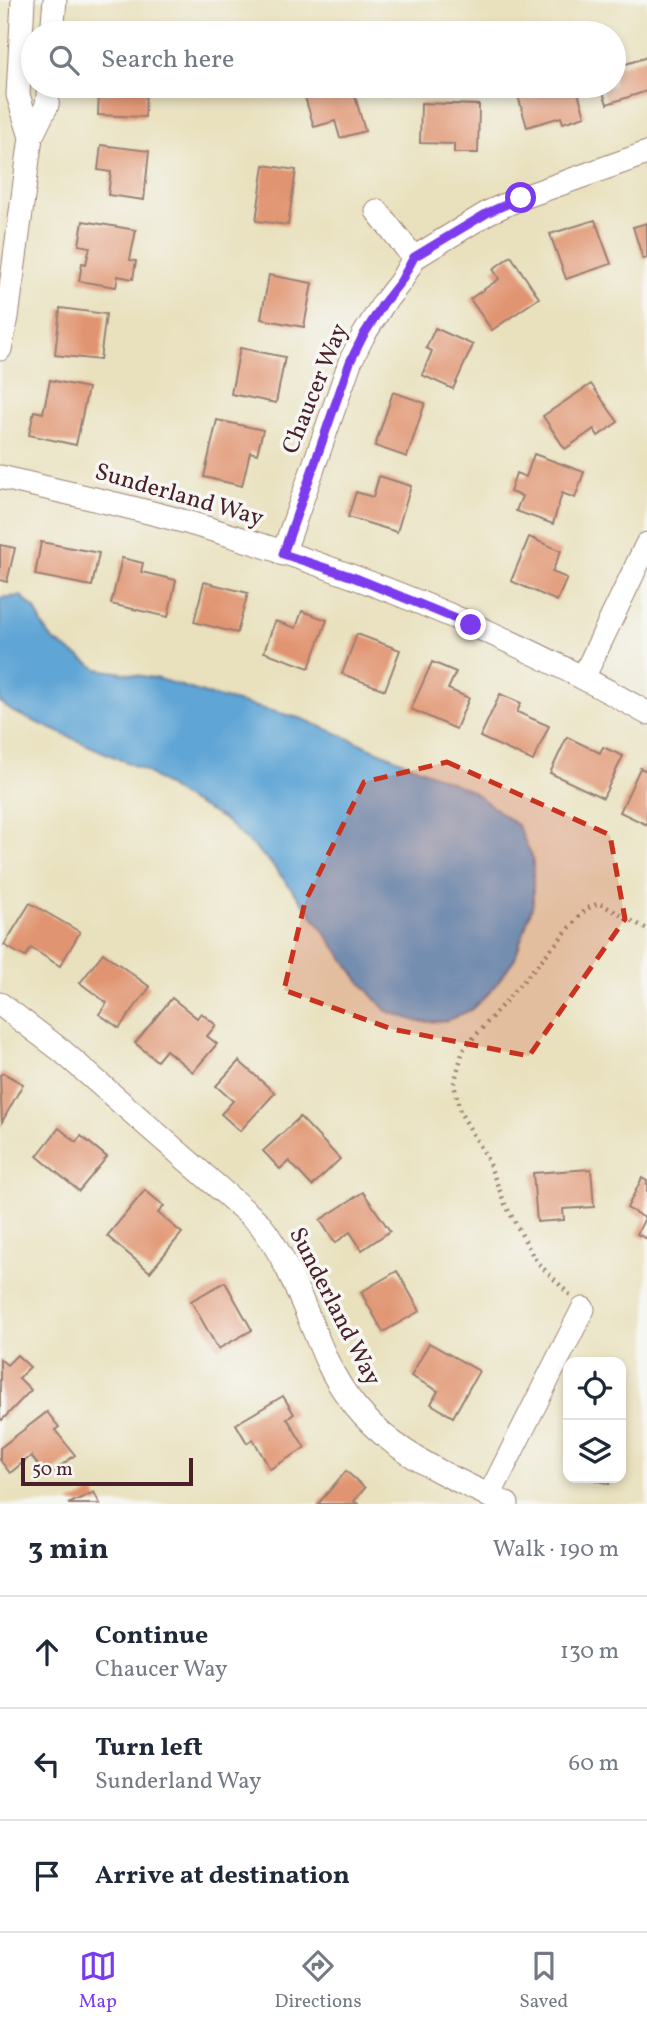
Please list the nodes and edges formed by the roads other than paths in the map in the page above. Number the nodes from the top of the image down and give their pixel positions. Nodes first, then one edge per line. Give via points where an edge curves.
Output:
1 (23, 0) edge
2 (55, 0) edge
3 (22, 21) edge
4 (53, 21) edge
5 (21, 38) edge
6 (48, 98) edge
7 (31, 137) junction
8 (647, 153) edge
9 (377, 211) dead end
10 (414, 257) junction
11 (0, 349) edge
12 (0, 477) edge
13 (647, 544) edge
14 (283, 554) junction
15 (583, 678) junction
16 (647, 713) edge
17 (0, 1004) edge
18 (583, 1309) road end
19 (498, 1500) edge

1 - 3 street
2 - 4 street
5 - 7 street via 18,95
6 - 7 street
7 - 11 street
8 - 10 street, Chaucer Way via 489,212
9 - 10 street
10 - 14 street, Chaucer Way via 350,362
12 - 14 street, Sunderland Way via 177,520
13 - 15 street
14 - 15 street, Sunderland Way via 417,602
15 - 16 street, Sunderland Way
17 - 19 street, Sunderland Way via 62,1051 259,1223 281,1255 339,1384 369,1423 408,1455
18 - 19 street

